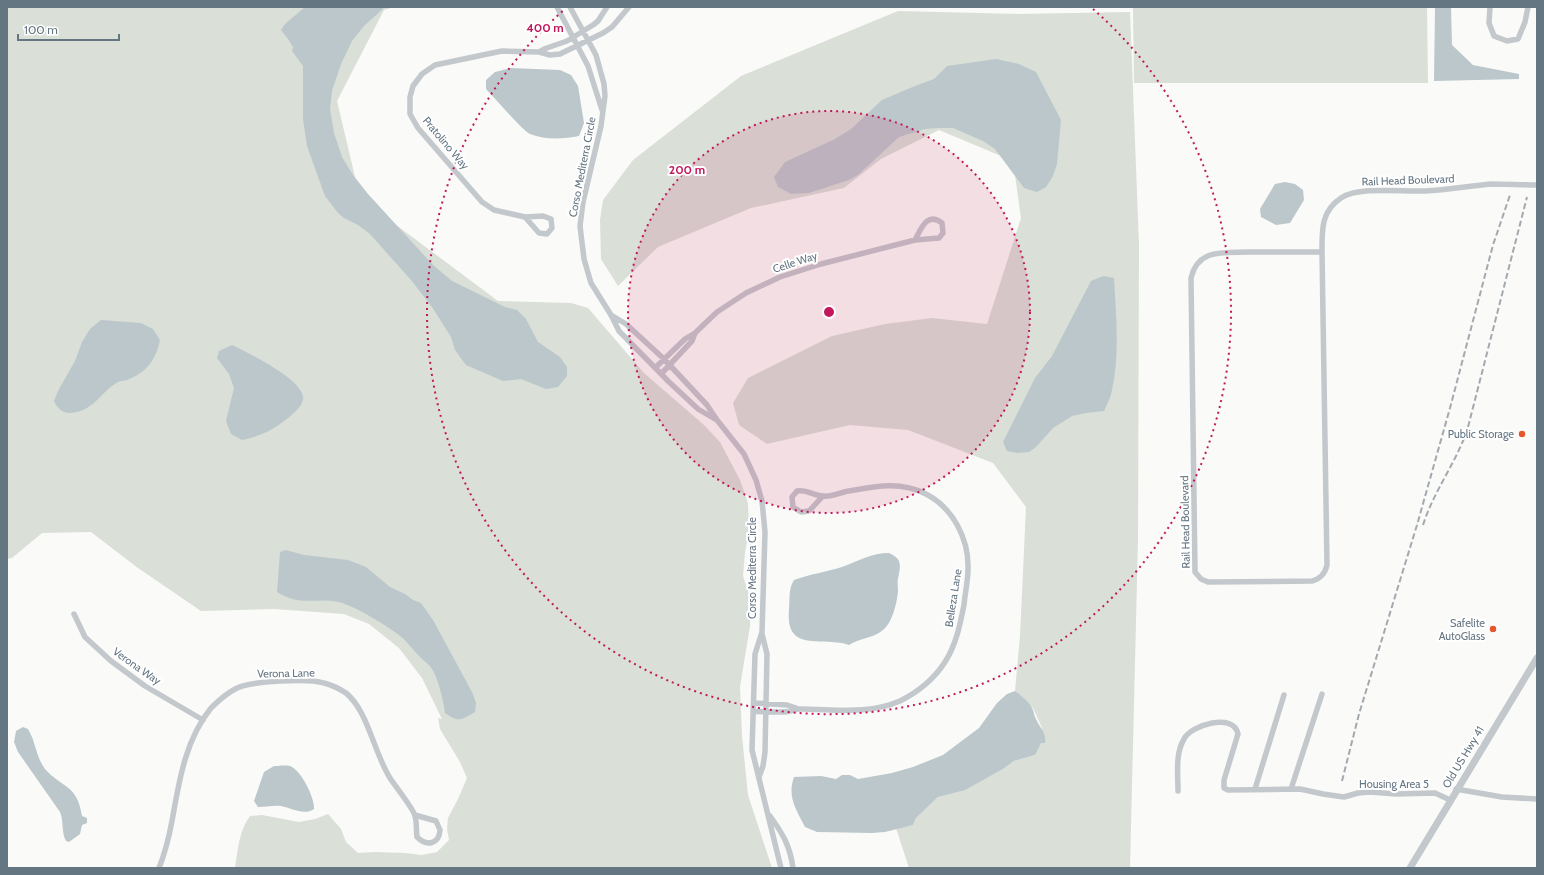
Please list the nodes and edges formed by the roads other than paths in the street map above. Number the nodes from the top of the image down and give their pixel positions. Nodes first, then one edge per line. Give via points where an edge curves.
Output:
1 (557, 7) edge
2 (570, 7) edge
3 (607, 7) edge
4 (629, 7) edge
5 (1490, 7) edge
6 (1528, 7) edge
7 (583, 31) junction
8 (573, 37) junction
9 (589, 41) junction
10 (578, 46) junction
11 (539, 52) junction
12 (603, 113) junction
13 (1537, 185) edge
14 (525, 217) junction
15 (915, 240) junction
16 (1322, 252) junction
17 (611, 315) junction
18 (695, 333) junction
19 (664, 359) junction
20 (669, 365) junction
21 (655, 368) junction
22 (661, 374) junction
23 (717, 420) junction
24 (822, 497) junction
25 (74, 614) dead end
26 (762, 632) junction
27 (1537, 658) edge
28 (1322, 694) dead end
29 (1284, 695) dead end
30 (754, 703) junction
31 (766, 703) junction
32 (799, 709) junction
33 (753, 711) junction
34 (766, 712) junction
35 (203, 720) junction
36 (759, 777) junction
37 (1291, 789) junction
38 (1456, 789) junction
39 (1255, 790) junction
40 (1178, 791) dead end
41 (1537, 799) edge
42 (1450, 800) junction
43 (768, 814) junction
44 (415, 815) junction
45 (159, 868) edge
46 (781, 868) edge
47 (793, 868) edge
48 (1410, 868) edge

1 - 8 street, Corso Mediterra Circle
2 - 7 street, Corso Mediterra Circle
3 - 7 street, Pratolino Way via 598,21
4 - 9 street, Pratolino Way via 612,27
5 - 6 street via 1489,24 1494,36 1507,41 1518,39
7 - 8 street, Pratolino Way
7 - 9 street, Corso Mediterra Circle
8 - 10 street, Corso Mediterra Circle
8 - 11 street, Pratolino Way via 560,45
9 - 10 street, Pratolino Way
9 - 12 street, Corso Mediterra Circle via 604,84
10 - 11 street, Pratolino Way via 554,55
10 - 12 street, Corso Mediterra Circle via 588,66
11 - 14 street, Pratolino Way via 502,51 434,65 422,74 413,86 410,97 410,114 418,128 482,202 494,210
12 - 17 street, Corso Mediterra Circle via 580,226 584,258 591,283
13 - 16 street, Rail Head Boulevard via 1492,184 1426,191 1366,191 1349,194 1335,202 1327,212 1322,225
14 - 14 street, Pratolino Way via 548,217 551,219 552,228 547,234 539,233
15 - 15 street, Celle Way via 939,238 943,233 942,223 932,219 926,221
15 - 18 street, Celle Way via 780,277 746,292 717,312
16 - 16 street, Rail Head Boulevard via 1326,570 1320,578 1312,581 1204,581 1197,575 1195,567 1191,278 1193,271 1202,258 1216,253
17 - 19 street, Corso Mediterra Circle via 626,324
17 - 21 street, Corso Mediterra Circle via 619,330
18 - 19 street, Celle Way
18 - 20 street, Celle Way via 692,341
19 - 20 street, Corso Mediterra Circle
19 - 21 street, Celle Way
20 - 22 street, Celle Way
20 - 23 street, Corso Mediterra Circle via 708,405
21 - 22 street, Corso Mediterra Circle
22 - 23 street, Corso Mediterra Circle via 698,409
23 - 26 street, Corso Mediterra Circle via 744,454 762,501 765,532
24 - 24 street, Belleza Lane via 808,491 797,491 792,497 793,506 796,510 805,512
24 - 32 street, Belleza Lane via 886,485 907,487 926,494 943,506 959,527 967,553 968,577 954,645 945,662 926,684 900,701 878,708
25 - 35 street, Verona Way via 85,637 111,662 140,683
26 - 30 street, Corso Mediterra Circle via 756,654
26 - 31 street, Corso Mediterra Circle via 767,654
27 - 38 street, Old US Hwy 41
28 - 37 street
29 - 39 street
30 - 31 street, Belleza Lane
30 - 33 street, Corso Mediterra Circle
31 - 32 street, Belleza Lane via 786,704
31 - 34 street, Corso Mediterra Circle
32 - 34 street, Belleza Lane
33 - 34 street, Belleza Lane
33 - 36 street, Corso Mediterra Circle via 752,750
34 - 36 street, Corso Mediterra Circle via 764,752
35 - 44 street, Verona Lane via 220,700 238,688 250,684 278,681 323,682 346,694 360,709 389,777
35 - 45 street, Verona Lane via 192,741 182,770
36 - 43 street, Corso Mediterra Circle
37 - 39 street, Housing Area 5
37 - 42 street, Housing Area 5 via 1344,797 1370,792 1435,794
38 - 41 street via 1502,797
38 - 42 street, Old US Hwy 41
39 - 40 street, Housing Area 5 via 1224,788 1224,780 1238,734 1233,725 1221,722 1197,727 1185,737 1179,750
42 - 48 street, Old US Hwy 41
43 - 46 street, Corso Mediterra Circle
43 - 47 street via 785,839
44 - 44 street, Verona Lane via 417,837 427,843 438,839 440,830 436,821

